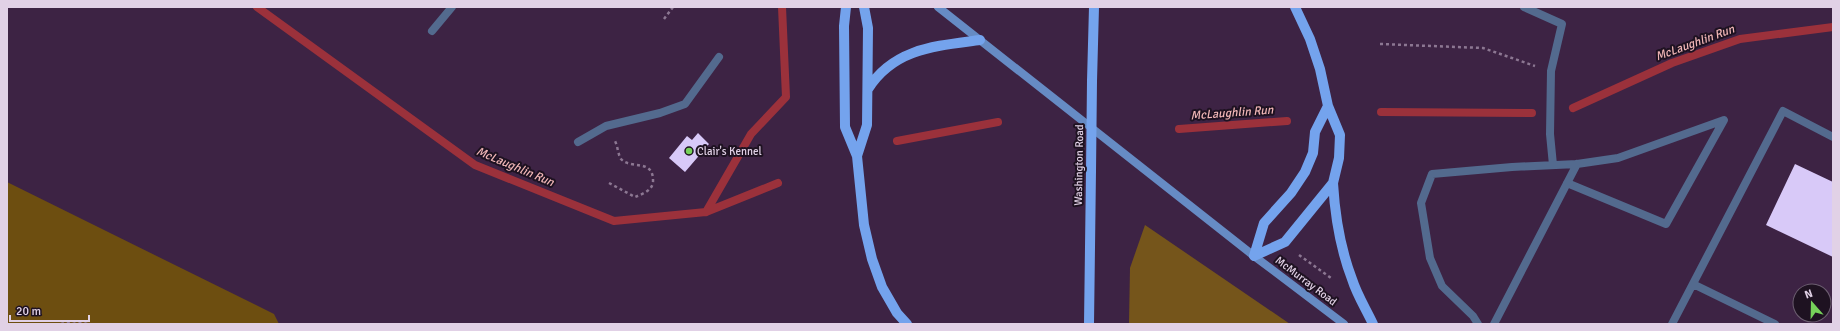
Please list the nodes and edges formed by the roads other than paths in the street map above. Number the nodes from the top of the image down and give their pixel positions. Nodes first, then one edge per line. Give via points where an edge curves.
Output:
1 (452, 7) edge
2 (846, 7) edge
3 (864, 7) edge
4 (938, 7) edge
5 (1094, 7) edge
6 (1294, 7) edge
7 (1524, 7) edge
8 (432, 31) dead end
9 (980, 40) junction
10 (719, 58) dead end
11 (868, 89) junction
12 (1328, 106) junction
13 (1833, 137) edge
14 (578, 142) dead end
15 (857, 156) junction
16 (1577, 164) junction
17 (1553, 165) junction
18 (1333, 183) junction
19 (1567, 183) junction
20 (1254, 256) junction
21 (1693, 284) junction
22 (1088, 322) edge
23 (907, 324) edge
24 (1344, 324) edge
25 (1373, 324) edge
26 (1478, 324) edge
27 (1494, 324) edge
28 (1672, 324) edge
29 (1775, 324) edge

1 - 8 lane
2 - 15 main road via 845,127
3 - 11 main road via 868,28
4 - 9 main road, McMurray Road
5 - 22 main road, Washington Road, bridge
6 - 12 main road via 1310,39
7 - 17 lane via 1562,24 1551,71 1550,134
9 - 11 main road via 944,45 908,55 884,68
9 - 20 main road, McMurray Road
10 - 14 lane via 685,104 606,126
11 - 15 main road via 867,125
12 - 18 main road via 1340,135 1339,158
12 - 20 main road via 1315,132 1312,153 1305,172 1291,193 1264,223
13 - 21 lane via 1783,111
15 - 23 main road via 864,225 872,259 882,288
16 - 17 lane
16 - 19 lane
16 - 19 lane via 1618,158 1724,120 1666,224
17 - 26 lane via 1432,174 1421,203 1430,258 1442,286
18 - 20 main road via 1285,242
18 - 25 main road via 1334,207 1343,253 1351,279
19 - 27 lane
20 - 24 main road, McMurray Road
21 - 28 lane
21 - 29 lane

